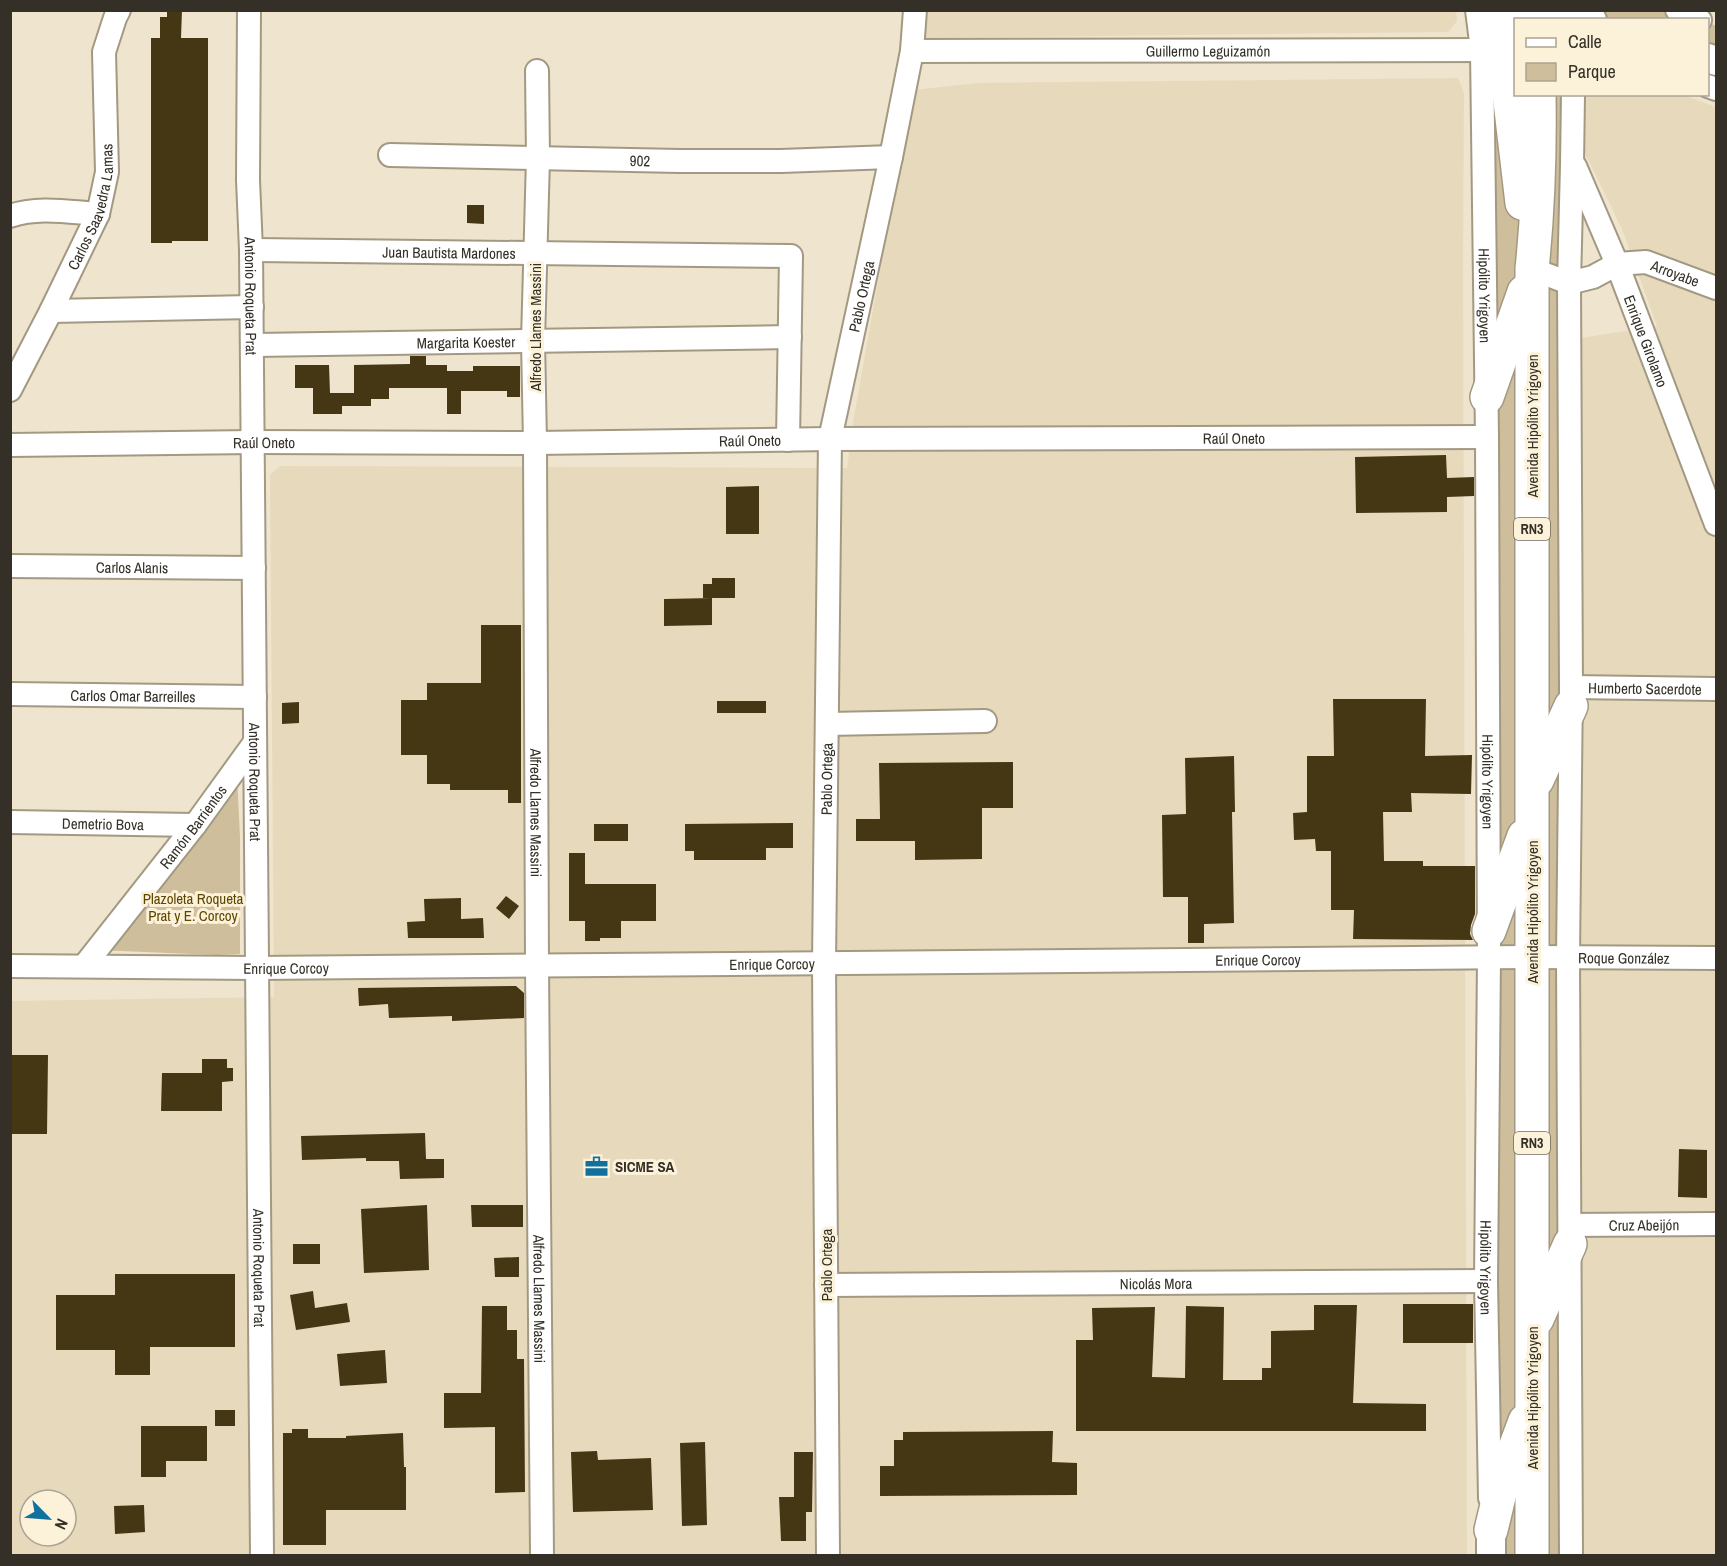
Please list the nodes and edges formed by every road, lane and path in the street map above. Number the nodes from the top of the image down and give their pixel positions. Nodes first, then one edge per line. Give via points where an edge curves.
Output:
1 (119, 10) edge
2 (249, 10) edge
3 (915, 10) edge
4 (1477, 10) edge
5 (1504, 10) edge
6 (1550, 10) edge
7 (1677, 10) edge
8 (1584, 18) edge
9 (1695, 18) edge
10 (1501, 44) edge
11 (912, 51) junction
12 (537, 71) dead end
13 (1539, 96) edge
14 (1572, 96) edge
15 (390, 155) dead end
16 (891, 157) junction
17 (538, 158) junction
18 (1572, 159) junction
19 (98, 214) junction
20 (10, 216) edge
21 (252, 250) junction
22 (536, 253) junction
23 (1617, 264) junction
24 (1532, 269) junction
25 (1569, 283) junction
26 (1716, 288) edge
27 (252, 308) junction
28 (51, 311) junction
29 (790, 337) junction
30 (533, 341) junction
31 (252, 345) junction
32 (10, 390) edge
33 (1486, 397) junction
34 (1487, 437) junction
35 (830, 438) junction
36 (788, 440) junction
37 (253, 442) junction
38 (535, 443) junction
39 (10, 446) edge
40 (1712, 501) edge
41 (1716, 524) edge
42 (10, 566) edge
43 (254, 568) junction
44 (1716, 689) edge
45 (10, 694) edge
46 (255, 697) junction
47 (1571, 697) junction
48 (985, 721) dead end
49 (827, 724) junction
50 (255, 742) junction
51 (1533, 801) junction
52 (10, 822) edge
53 (195, 825) junction
54 (1489, 945) junction
55 (1532, 957) junction
56 (1568, 957) junction
57 (1716, 958) edge
58 (824, 963) junction
59 (537, 965) junction
60 (10, 966) edge
61 (84, 966) junction
62 (257, 968) junction
63 (1716, 1224) edge
64 (1570, 1234) junction
65 (1486, 1281) junction
66 (826, 1285) junction
67 (1532, 1329) junction
68 (1532, 1403) junction
69 (1491, 1543) edge
70 (262, 1556) edge
71 (542, 1556) edge
72 (828, 1556) edge
73 (1532, 1556) edge
74 (1571, 1556) edge

1 - 19 street, Carlos Saavedra Lamas via 104,52 107,172
2 - 21 street, Antonio Roqueta Prat via 248,180
3 - 11 street, Pablo Ortega
4 - 10 street, Hipólito Yrigoyen
5 - 10 highway, Avenida Hipólito Yrigoyen / RN3
6 - 8 main road
7 - 9 street
10 - 11 street, Guillermo Leguizamón
10 - 24 highway, Avenida Hipólito Yrigoyen / RN3
10 - 33 street, Hipólito Yrigoyen
11 - 16 street, Pablo Ortega
12 - 17 street, Alfredo Llames Massini
13 - 24 highway, Avenida Hipólito Yrigoyen / RN3
14 - 18 street
15 - 17 street, 902
16 - 17 street, 902 via 782,161
16 - 35 street, Pablo Ortega
17 - 22 street, Alfredo Llames Massini
18 - 23 street, Enrique Girolamo
18 - 25 street
19 - 20 street via 45,210
19 - 28 street, Carlos Saavedra Lamas
21 - 22 street, Juan Bautista Mardones
21 - 27 street, Antonio Roqueta Prat
22 - 29 street, Juan Bautista Mardones via 791,256
22 - 30 street, Alfredo Llames Massini
23 - 25 street, Arroyabe via 1593,277
23 - 26 street, Arroyabe via 1646,262
23 - 40 street, Enrique Girolamo
24 - 25 street
24 - 33 highway
24 - 51 highway, Avenida Hipólito Yrigoyen / RN3
25 - 47 street
27 - 28 street
27 - 31 street, Antonio Roqueta Prat
28 - 32 street, Carlos Saavedra Lamas
29 - 30 street, Margarita Koester
29 - 36 street
30 - 31 street, Margarita Koester
30 - 38 street, Alfredo Llames Massini
31 - 37 street, Antonio Roqueta Prat
33 - 34 street, Hipólito Yrigoyen
34 - 35 street, Raúl Oneto
34 - 54 street, Hipólito Yrigoyen
35 - 36 street, Raúl Oneto
35 - 49 street, Pablo Ortega
36 - 38 street, Raúl Oneto
37 - 38 street, Raúl Oneto
37 - 39 street, Raúl Oneto
37 - 43 street, Antonio Roqueta Prat
38 - 59 street, Alfredo Llames Massini
40 - 41 street, Enrique Girolamo
42 - 43 street, Carlos Alanis
43 - 46 street, Antonio Roqueta Prat
44 - 47 street, Humberto Sacerdote
45 - 46 street, Carlos Omar Barreilles
46 - 50 street, Antonio Roqueta Prat
47 - 51 highway
47 - 56 street
48 - 49 street
49 - 58 street, Pablo Ortega
50 - 53 street, Ramón Barrientos
50 - 62 street, Antonio Roqueta Prat
51 - 54 highway
51 - 55 highway, Avenida Hipólito Yrigoyen / RN3
52 - 53 street, Demetrio Bova
53 - 61 street, Ramón Barrientos
54 - 55 street, Enrique Corcoy
54 - 58 street, Enrique Corcoy
54 - 65 street, Hipólito Yrigoyen
55 - 56 street, Roque González
55 - 67 highway, Avenida Hipólito Yrigoyen / RN3
56 - 57 street, Roque González
56 - 64 street
58 - 59 street, Enrique Corcoy
58 - 66 street, Pablo Ortega
59 - 62 street, Enrique Corcoy
59 - 71 street, Alfredo Llames Massini
60 - 61 street, Enrique Corcoy
61 - 62 street, Enrique Corcoy
62 - 70 street, Antonio Roqueta Prat
63 - 64 street, Cruz Abeijón
64 - 67 highway
64 - 74 street
65 - 66 street, Nicolás Mora
65 - 69 street, Hipólito Yrigoyen
66 - 72 street, Pablo Ortega
67 - 68 highway, Avenida Hipólito Yrigoyen / RN3
68 - 69 highway via 1503,1480
68 - 73 highway, Avenida Hipólito Yrigoyen / RN3

